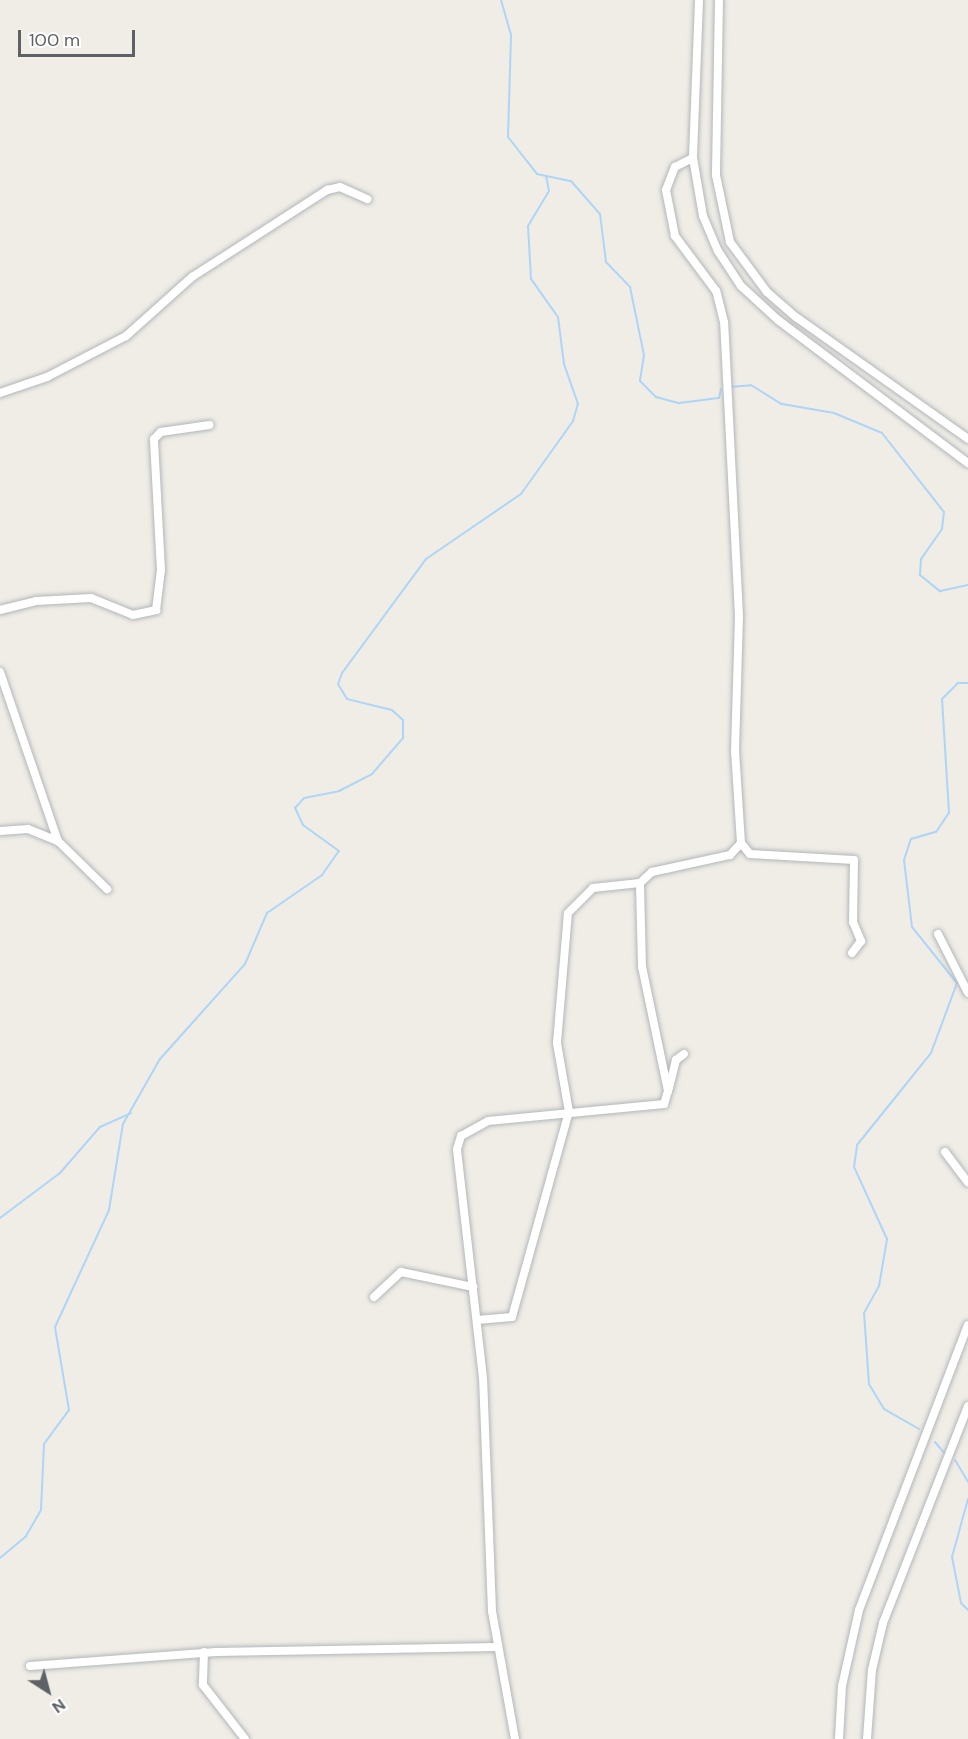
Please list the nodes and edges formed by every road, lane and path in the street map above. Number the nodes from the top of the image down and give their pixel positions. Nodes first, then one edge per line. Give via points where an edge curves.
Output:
1 (699, 0) edge
2 (719, 0) edge
3 (693, 158) junction
4 (367, 199) dead end
5 (0, 393) edge
6 (209, 425) dead end
7 (968, 438) edge
8 (968, 463) edge
9 (0, 610) edge
10 (0, 672) edge
11 (0, 831) edge
12 (58, 841) junction
13 (741, 843) junction
14 (640, 883) junction
15 (107, 889) dead end
16 (938, 934) dead end
17 (852, 953) dead end
18 (968, 993) edge
19 (684, 1054) dead end
20 (668, 1091) junction
21 (569, 1112) junction
22 (945, 1152) dead end
23 (968, 1182) edge
24 (473, 1287) junction
25 (374, 1297) dead end
26 (477, 1320) junction
27 (968, 1325) edge
28 (968, 1406) edge
29 (497, 1647) junction
30 (204, 1652) junction
31 (30, 1666) dead end
32 (245, 1739) edge
33 (515, 1739) edge
34 (839, 1739) edge
35 (867, 1739) edge

1 - 3 street
2 - 7 street via 717,174 730,242 767,292 796,317
3 - 8 street via 703,216 741,286
3 - 13 street via 675,167 666,190 675,236 716,291 724,322 739,616 735,751
4 - 5 street via 340,187 327,190 192,277 126,336 47,376
6 - 9 street via 161,432 154,439 161,570 156,610 133,615 82,598 26,602
10 - 12 street
11 - 12 street via 28,829
12 - 15 street
13 - 14 street via 730,855 652,872
13 - 17 street via 750,854 854,860 853,922 861,941
14 - 20 street via 646,1000
14 - 21 street via 593,888 568,914 557,1043
16 - 18 street
19 - 20 street via 676,1060
20 - 21 street via 664,1104 655,1108
21 - 24 street via 488,1121 461,1136 456,1169
21 - 26 street via 512,1317
22 - 23 street
24 - 25 street via 401,1272
24 - 26 street
26 - 29 street
27 - 34 street via 859,1610 842,1686
28 - 35 street via 883,1623 872,1670
29 - 30 street
29 - 33 street
30 - 31 street
30 - 32 street via 203,1685

